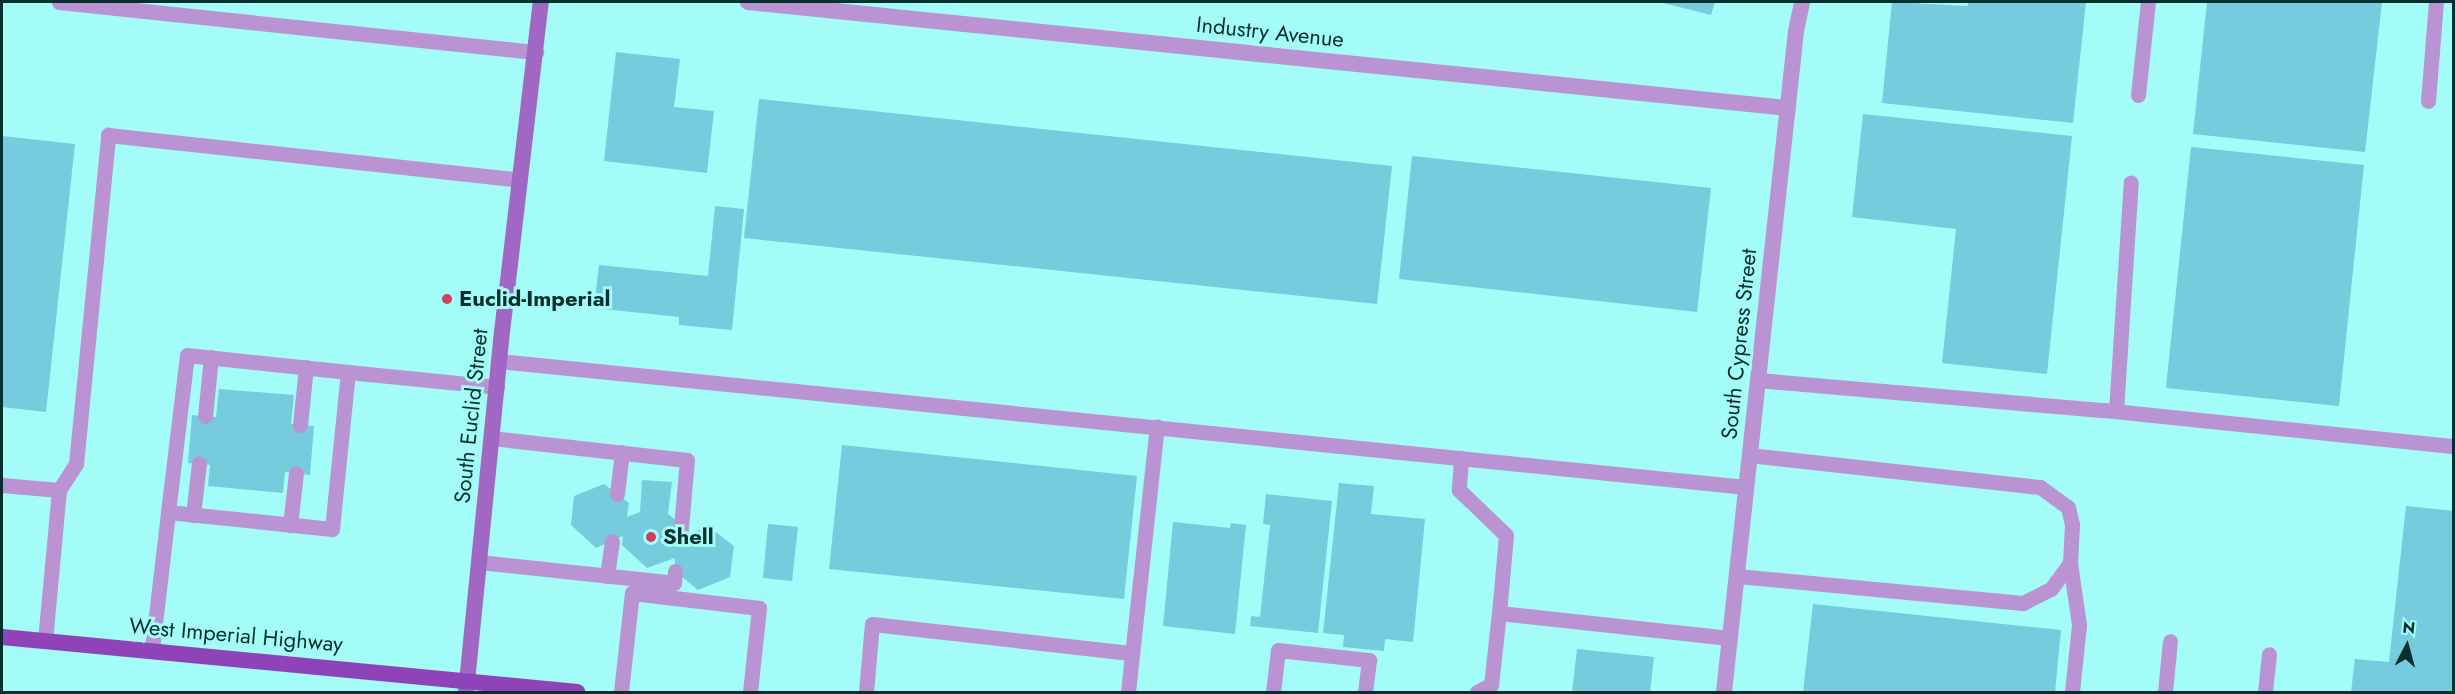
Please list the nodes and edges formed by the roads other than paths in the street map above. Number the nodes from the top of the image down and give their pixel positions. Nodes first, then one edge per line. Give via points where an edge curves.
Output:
1 (59, 2) edge
2 (541, 2) edge
3 (748, 2) edge
4 (1802, 2) edge
5 (2148, 2) edge
6 (2436, 2) edge
7 (536, 52) junction
8 (2138, 95) dead end
9 (2428, 101) dead end
10 (1788, 108) junction
11 (519, 180) junction
12 (2131, 182) dead end
13 (211, 357) junction
14 (499, 361) junction
15 (306, 367) junction
16 (348, 372) junction
17 (1758, 380) junction
18 (497, 387) junction
19 (2116, 411) junction
20 (205, 416) dead end
21 (300, 425) dead end
22 (1157, 427) junction
23 (491, 438) junction
24 (2454, 446) edge
25 (622, 452) junction
26 (1749, 455) junction
27 (1461, 458) junction
28 (199, 463) dead end
29 (296, 474) dead end
30 (2, 485) edge
31 (1746, 487) junction
32 (59, 490) junction
33 (617, 494) dead end
34 (168, 512) junction
35 (194, 515) junction
36 (290, 525) junction
37 (680, 538) dead end
38 (612, 541) dead end
39 (479, 562) junction
40 (2070, 563) junction
41 (607, 576) junction
42 (1737, 576) junction
43 (633, 586) junction
44 (1499, 613) junction
45 (2, 637) edge
46 (1730, 638) junction
47 (45, 641) junction
48 (2170, 641) dead end
49 (152, 650) junction
50 (1132, 653) junction
51 (2269, 654) dead end
52 (466, 686) edge
53 (578, 693) edge
54 (621, 693) edge
55 (750, 693) edge
56 (866, 693) edge
57 (1128, 693) edge
58 (1273, 693) edge
59 (1365, 693) edge
60 (1477, 693) edge
61 (1725, 693) edge
62 (2072, 693) edge
63 (2165, 693) edge
64 (2265, 693) edge

1 - 7 lane
2 - 7 main road, South Euclid Street
3 - 10 street, Industry Avenue
4 - 10 street, South Cypress Street
5 - 8 lane
6 - 9 lane
7 - 11 main road, South Euclid Street
10 - 17 street, South Cypress Street
11 - 14 main road, South Euclid Street
11 - 32 lane via 108,135 76,464
12 - 19 lane
13 - 15 lane
13 - 20 lane
13 - 34 lane via 187,355
14 - 18 main road, South Euclid Street
14 - 22 lane
15 - 16 lane
15 - 21 lane
16 - 18 lane
16 - 36 lane via 332,529
17 - 19 lane
17 - 26 street, South Cypress Street
18 - 23 main road, South Euclid Street
19 - 24 lane
22 - 27 lane
22 - 50 lane
23 - 25 lane
23 - 39 main road, South Euclid Street
25 - 33 lane
25 - 37 lane via 687,460
26 - 31 street, South Cypress Street
26 - 40 lane via 2040,487 2068,507 2072,525
27 - 31 lane
27 - 44 lane via 1459,490 1506,535
28 - 35 lane
29 - 36 lane
30 - 32 lane
31 - 42 street, South Cypress Street
32 - 47 lane
34 - 35 lane
34 - 49 lane
35 - 36 lane
38 - 41 lane
39 - 41 lane
39 - 52 main road, South Euclid Street
40 - 42 lane via 2051,589 2023,603
40 - 62 lane via 2079,625
41 - 43 lane
42 - 46 street, South Cypress Street
43 - 54 lane
43 - 55 lane via 673,584 759,608
44 - 46 lane
44 - 60 lane via 1491,685
45 - 47 main road, West Imperial Highway
46 - 61 street, South Cypress Street
47 - 49 main road, West Imperial Highway
48 - 63 lane
49 - 52 main road, West Imperial Highway
50 - 56 lane via 872,624
50 - 57 lane
51 - 64 lane
52 - 53 main road, West Imperial Highway
58 - 59 lane via 1278,650 1369,660

